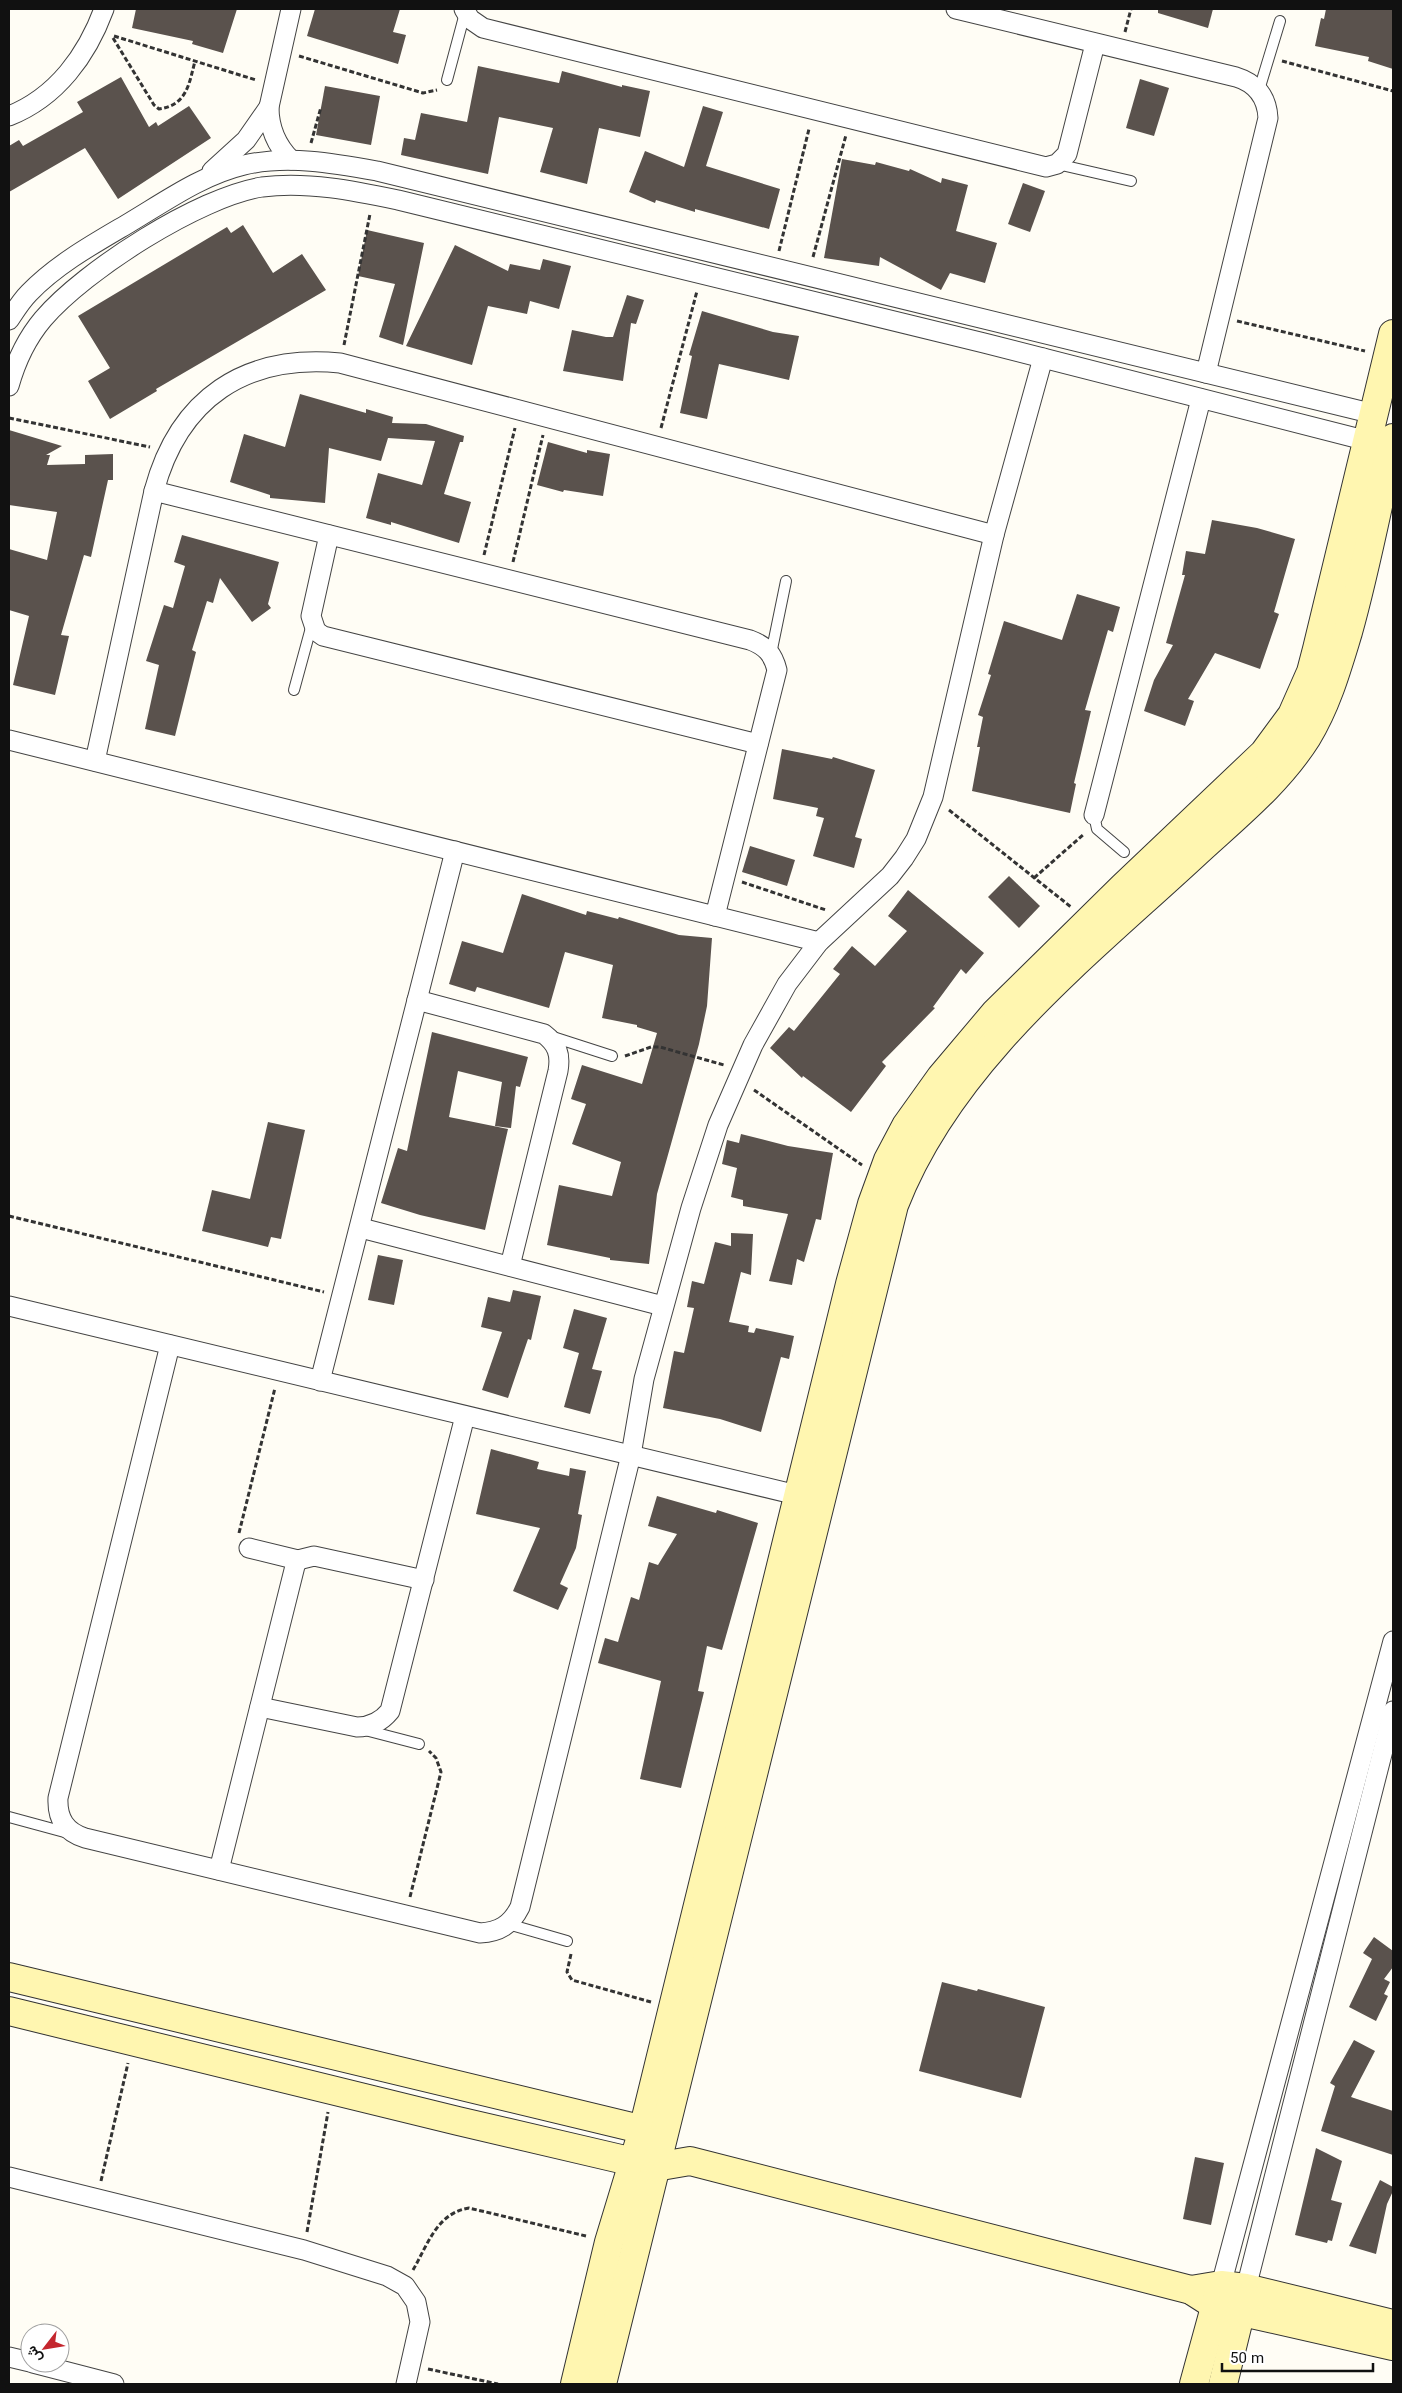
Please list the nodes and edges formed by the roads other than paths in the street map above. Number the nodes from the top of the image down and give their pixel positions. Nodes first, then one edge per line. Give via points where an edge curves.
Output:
1 (104, 9) edge
2 (291, 9) edge
3 (956, 9) edge
4 (465, 10) edge
5 (1280, 21) dead end
6 (1096, 44) junction
7 (447, 80) road end
8 (1259, 90) junction
9 (269, 107) junction
10 (9, 116) edge
11 (298, 160) junction
12 (1057, 164) junction
13 (201, 180) junction
14 (1131, 182) dead end
15 (9, 320) edge
16 (990, 322) junction
17 (984, 343) junction
18 (1391, 345) edge
19 (1043, 358) junction
20 (1206, 373) junction
21 (9, 386) edge
22 (1201, 398) junction
23 (1374, 414) junction
24 (1381, 439) edge
25 (154, 491) junction
26 (329, 535) junction
27 (994, 535) junction
28 (786, 581) dead end
29 (1347, 586) junction
30 (312, 624) junction
31 (771, 654) junction
32 (294, 690) dead end
33 (9, 740) edge
34 (758, 744) junction
35 (95, 761) junction
36 (1094, 820) joint
37 (455, 851) junction
38 (1124, 852) dead end
39 (715, 916) junction
40 (819, 942) junction
41 (417, 1000) junction
42 (544, 1034) junction
43 (612, 1056) road end
44 (361, 1228) junction
45 (510, 1266) junction
46 (862, 1286) junction
47 (9, 1306) edge
48 (663, 1306) junction
49 (170, 1345) junction
50 (320, 1381) junction
51 (465, 1416) junction
52 (631, 1455) junction
53 (797, 1495) junction
54 (249, 1548) road end
55 (298, 1560) junction
56 (424, 1580) junction
57 (1393, 1641) edge
58 (260, 1706) junction
59 (1393, 1711) edge
60 (357, 1727) junction
61 (419, 1744) road end
62 (9, 1817) edge
63 (77, 1835) junction
64 (219, 1870) junction
65 (508, 1924) junction
66 (567, 1941) road end
67 (9, 1977) edge
68 (9, 2011) edge
69 (346, 2058) junction
70 (336, 2091) junction
71 (654, 2132) junction
72 (690, 2160) junction
73 (643, 2164) junction
74 (9, 2177) edge
75 (1231, 2298) junction
76 (1393, 2324) edge
77 (1393, 2346) edge
78 (70, 2373) edge
79 (114, 2384) edge
80 (406, 2384) edge
81 (575, 2384) edge
82 (602, 2384) edge
83 (1194, 2384) edge
84 (1223, 2384) edge

1 - 10 street via 85,52 70,71 34,103
2 - 9 street
3 - 6 street
4 - 7 lane
4 - 12 street via 470,19 483,28 1041,166
5 - 8 lane
6 - 8 street via 1236,77
6 - 12 street via 1070,147
8 - 20 street via 1268,108 1268,118
9 - 11 street via 276,141
9 - 13 street via 232,155
11 - 13 street via 244,165
11 - 16 street via 377,171
12 - 14 lane
13 - 15 street via 99,241 42,281 28,293
16 - 17 street
16 - 20 street
17 - 19 street
17 - 21 street via 373,195 314,187 263,187 230,195 190,212 129,249 82,283 54,306 22,350
18 - 23 street
19 - 22 street
19 - 27 street
20 - 23 street
22 - 24 street
22 - 36 street
23 - 24 street
24 - 29 street
25 - 26 street
25 - 27 street via 167,451 180,428 216,391 263,368 314,360 340,363
25 - 35 street
26 - 30 street via 312,608
26 - 31 street via 750,640
27 - 40 street via 933,797 919,832 904,858 879,887
28 - 31 lane
29 - 46 street via 1292,715 1279,734 1248,770 995,1013 967,1044 906,1126 880,1177
29 - 46 street via 1327,699 1294,755 1266,788 1022,1016 973,1071 935,1122 909,1169
30 - 32 lane
30 - 34 street via 316,631 330,639
31 - 34 street via 777,670
33 - 35 street
34 - 39 street
35 - 37 street
36 - 38 lane via 1100,833
37 - 39 street
37 - 41 street
39 - 40 street
40 - 48 street via 788,984 739,1074 703,1166
41 - 42 street
41 - 44 street
42 - 43 lane
42 - 45 street via 558,1050 558,1071
44 - 45 street
44 - 50 street
45 - 48 street
46 - 53 street
46 - 71 street
47 - 49 street
48 - 52 street via 644,1379
49 - 50 street
49 - 63 street via 58,1798 63,1823
50 - 51 street
51 - 52 street
51 - 56 street
52 - 53 street
52 - 65 street via 520,1907
53 - 71 street via 671,2007
54 - 55 street
55 - 56 street via 314,1556
55 - 58 street
56 - 60 street via 390,1710 386,1717 372,1726
57 - 75 street
58 - 60 street
58 - 64 street
59 - 75 street
60 - 61 lane
62 - 63 lane
63 - 64 street
64 - 65 street via 480,1933 500,1930
65 - 66 lane
67 - 69 street
68 - 70 street
69 - 70 street
69 - 71 street
70 - 73 street
71 - 72 street
71 - 73 street
72 - 73 street
72 - 75 street
73 - 81 street via 609,2242
73 - 82 street
74 - 80 street via 304,2250 387,2276 405,2286 416,2302 420,2322
75 - 76 street
75 - 77 street
75 - 83 street
75 - 84 street
78 - 79 street

